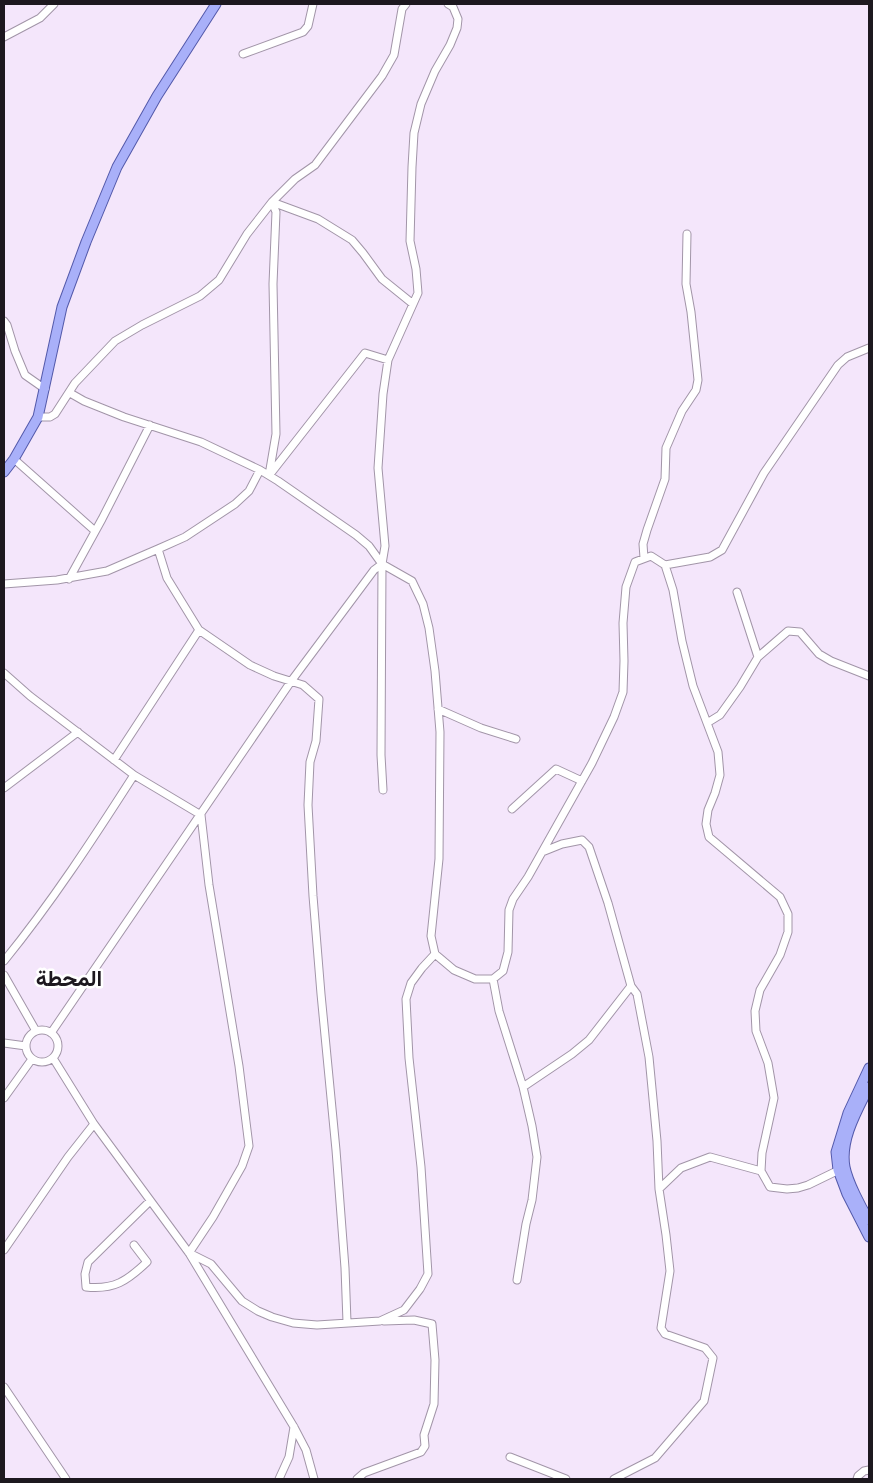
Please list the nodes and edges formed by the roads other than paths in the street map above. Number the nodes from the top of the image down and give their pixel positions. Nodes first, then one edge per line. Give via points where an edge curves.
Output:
1 (54, 4) edge
2 (216, 4) edge
3 (313, 4) edge
4 (406, 4) edge
5 (448, 4) edge
6 (4, 37) edge
7 (244, 54) dead end
8 (272, 202) junction
9 (687, 234) dead end
10 (413, 304) junction
11 (4, 321) edge
12 (869, 348) edge
13 (388, 360) junction
14 (45, 388) junction
15 (70, 393) junction
16 (38, 417) junction
17 (150, 425) junction
18 (14, 459) junction
19 (260, 470) junction
20 (4, 472) edge
21 (269, 475) junction
22 (95, 531) junction
23 (158, 549) junction
24 (644, 558) junction
25 (382, 564) junction
26 (665, 565) junction
27 (68, 578) junction
28 (4, 584) edge
29 (737, 592) dead end
30 (199, 630) junction
31 (758, 656) junction
32 (4, 673) edge
33 (869, 676) edge
34 (292, 680) junction
35 (438, 710) junction
36 (707, 724) junction
37 (78, 732) junction
38 (516, 739) dead end
39 (114, 760) junction
40 (134, 775) junction
41 (582, 781) junction
42 (4, 788) edge
43 (382, 790) dead end
44 (512, 809) dead end
45 (201, 815) junction
46 (542, 852) junction
47 (435, 954) junction
48 (4, 961) edge
49 (4, 975) edge
50 (492, 979) junction
51 (631, 986) junction
52 (36, 1032) junction
53 (51, 1033) junction
54 (4, 1043) edge
55 (26, 1046) junction
56 (53, 1058) junction
57 (32, 1059) junction
58 (869, 1068) edge
59 (523, 1087) junction
60 (869, 1088) edge
61 (4, 1098) edge
62 (94, 1124) junction
63 (842, 1169) junction
64 (761, 1171) junction
65 (658, 1190) junction
66 (150, 1201) junction
67 (869, 1220) edge
68 (869, 1236) edge
69 (134, 1245) dead end
70 (4, 1250) edge
71 (189, 1253) junction
72 (518, 1280) dead end
73 (380, 1321) junction
74 (347, 1322) junction
75 (4, 1387) edge
76 (294, 1427) junction
77 (510, 1457) dead end
78 (869, 1470) edge
79 (66, 1479) edge
80 (279, 1479) edge
81 (314, 1479) edge
82 (357, 1479) edge
83 (566, 1479) edge
84 (614, 1479) edge
85 (858, 1479) edge

1 - 6 street via 40,18
2 - 14 main road via 157,96 117,167 62,307
3 - 7 street via 308,26 303,32
4 - 8 street via 402,9 394,55 382,76 315,165
5 - 10 street via 458,19 457,28 435,71 414,133 410,241 418,293
8 - 10 street via 318,219 352,240 382,279
8 - 15 street via 218,280 200,296 115,341 75,383
8 - 21 street via 276,212 273,284 276,434
9 - 24 street via 686,284 698,380 666,448 665,479 643,544
10 - 13 street
11 - 14 street via 25,375
12 - 26 street via 847,357 838,365 764,473 722,550 710,557
13 - 21 street via 365,353
13 - 25 street via 378,468 385,546
14 - 16 main road
15 - 16 street via 55,414
15 - 17 street
16 - 18 main road
17 - 19 street via 201,442
17 - 22 street
18 - 20 main road
18 - 22 street
19 - 21 street
19 - 23 street via 249,491 235,504 185,537
21 - 25 street via 356,535
22 - 27 street
23 - 27 street via 107,571
23 - 30 street via 167,578
24 - 26 street via 651,556
24 - 41 street via 635,562 626,587 623,692
25 - 34 street via 374,570
25 - 35 street via 412,581 422,604 430,628
25 - 43 street
26 - 36 street via 693,686
27 - 28 street
29 - 31 street
30 - 34 street via 250,665
30 - 39 street
31 - 33 street via 788,630 800,632 819,654
31 - 36 street via 720,715
32 - 37 street
34 - 45 street
34 - 74 street via 319,699 316,741 310,762 309,814
35 - 38 street
35 - 47 street via 439,858 431,936
36 - 64 street via 718,752 720,775 708,810 706,824 709,837 780,897 788,914 788,932 760,990 755,1012 756,1031 768,1063 774,1098
37 - 39 street
37 - 42 street
39 - 40 street
40 - 45 street
40 - 48 street via 74,868
41 - 44 street via 556,769
41 - 46 street
45 - 53 street
45 - 71 street via 249,1146 223,1200
46 - 50 street via 513,899 509,910 508,952 503,971
46 - 51 street via 582,840 589,847
47 - 50 street via 454,970 475,979
47 - 73 street via 411,983 406,999 428,1274 404,1310
49 - 52 street
50 - 59 street
51 - 59 street via 589,1040
51 - 65 street via 637,994 649,1057
52 - 53 street via 46,1030
52 - 55 street via 27,1040
53 - 56 street via 58,1048
54 - 55 street
55 - 57 street
56 - 57 street via 43,1062
56 - 62 street
57 - 61 street
58 - 63 main road via 848,1113 836,1152
59 - 72 street via 537,1157
60 - 63 main road via 846,1142
62 - 66 street
62 - 70 street
63 - 64 street via 808,1185 787,1189 770,1187
63 - 67 main road
63 - 68 main road via 847,1194
64 - 65 street via 710,1157 681,1168
65 - 84 street via 670,1271 661,1328 665,1334 705,1348 712,1358 704,1401 655,1458
66 - 69 street via 88,1262 86,1287 111,1286 131,1276 147,1262
66 - 71 street
71 - 74 street via 211,1264 242,1301 272,1317 317,1325
71 - 76 street
73 - 74 street
73 - 82 street via 414,1320 432,1324 434,1404 424,1436 425,1446 420,1452 364,1473
75 - 79 street
76 - 80 street via 288,1457
76 - 81 street via 306,1450
77 - 83 street
78 - 85 street

